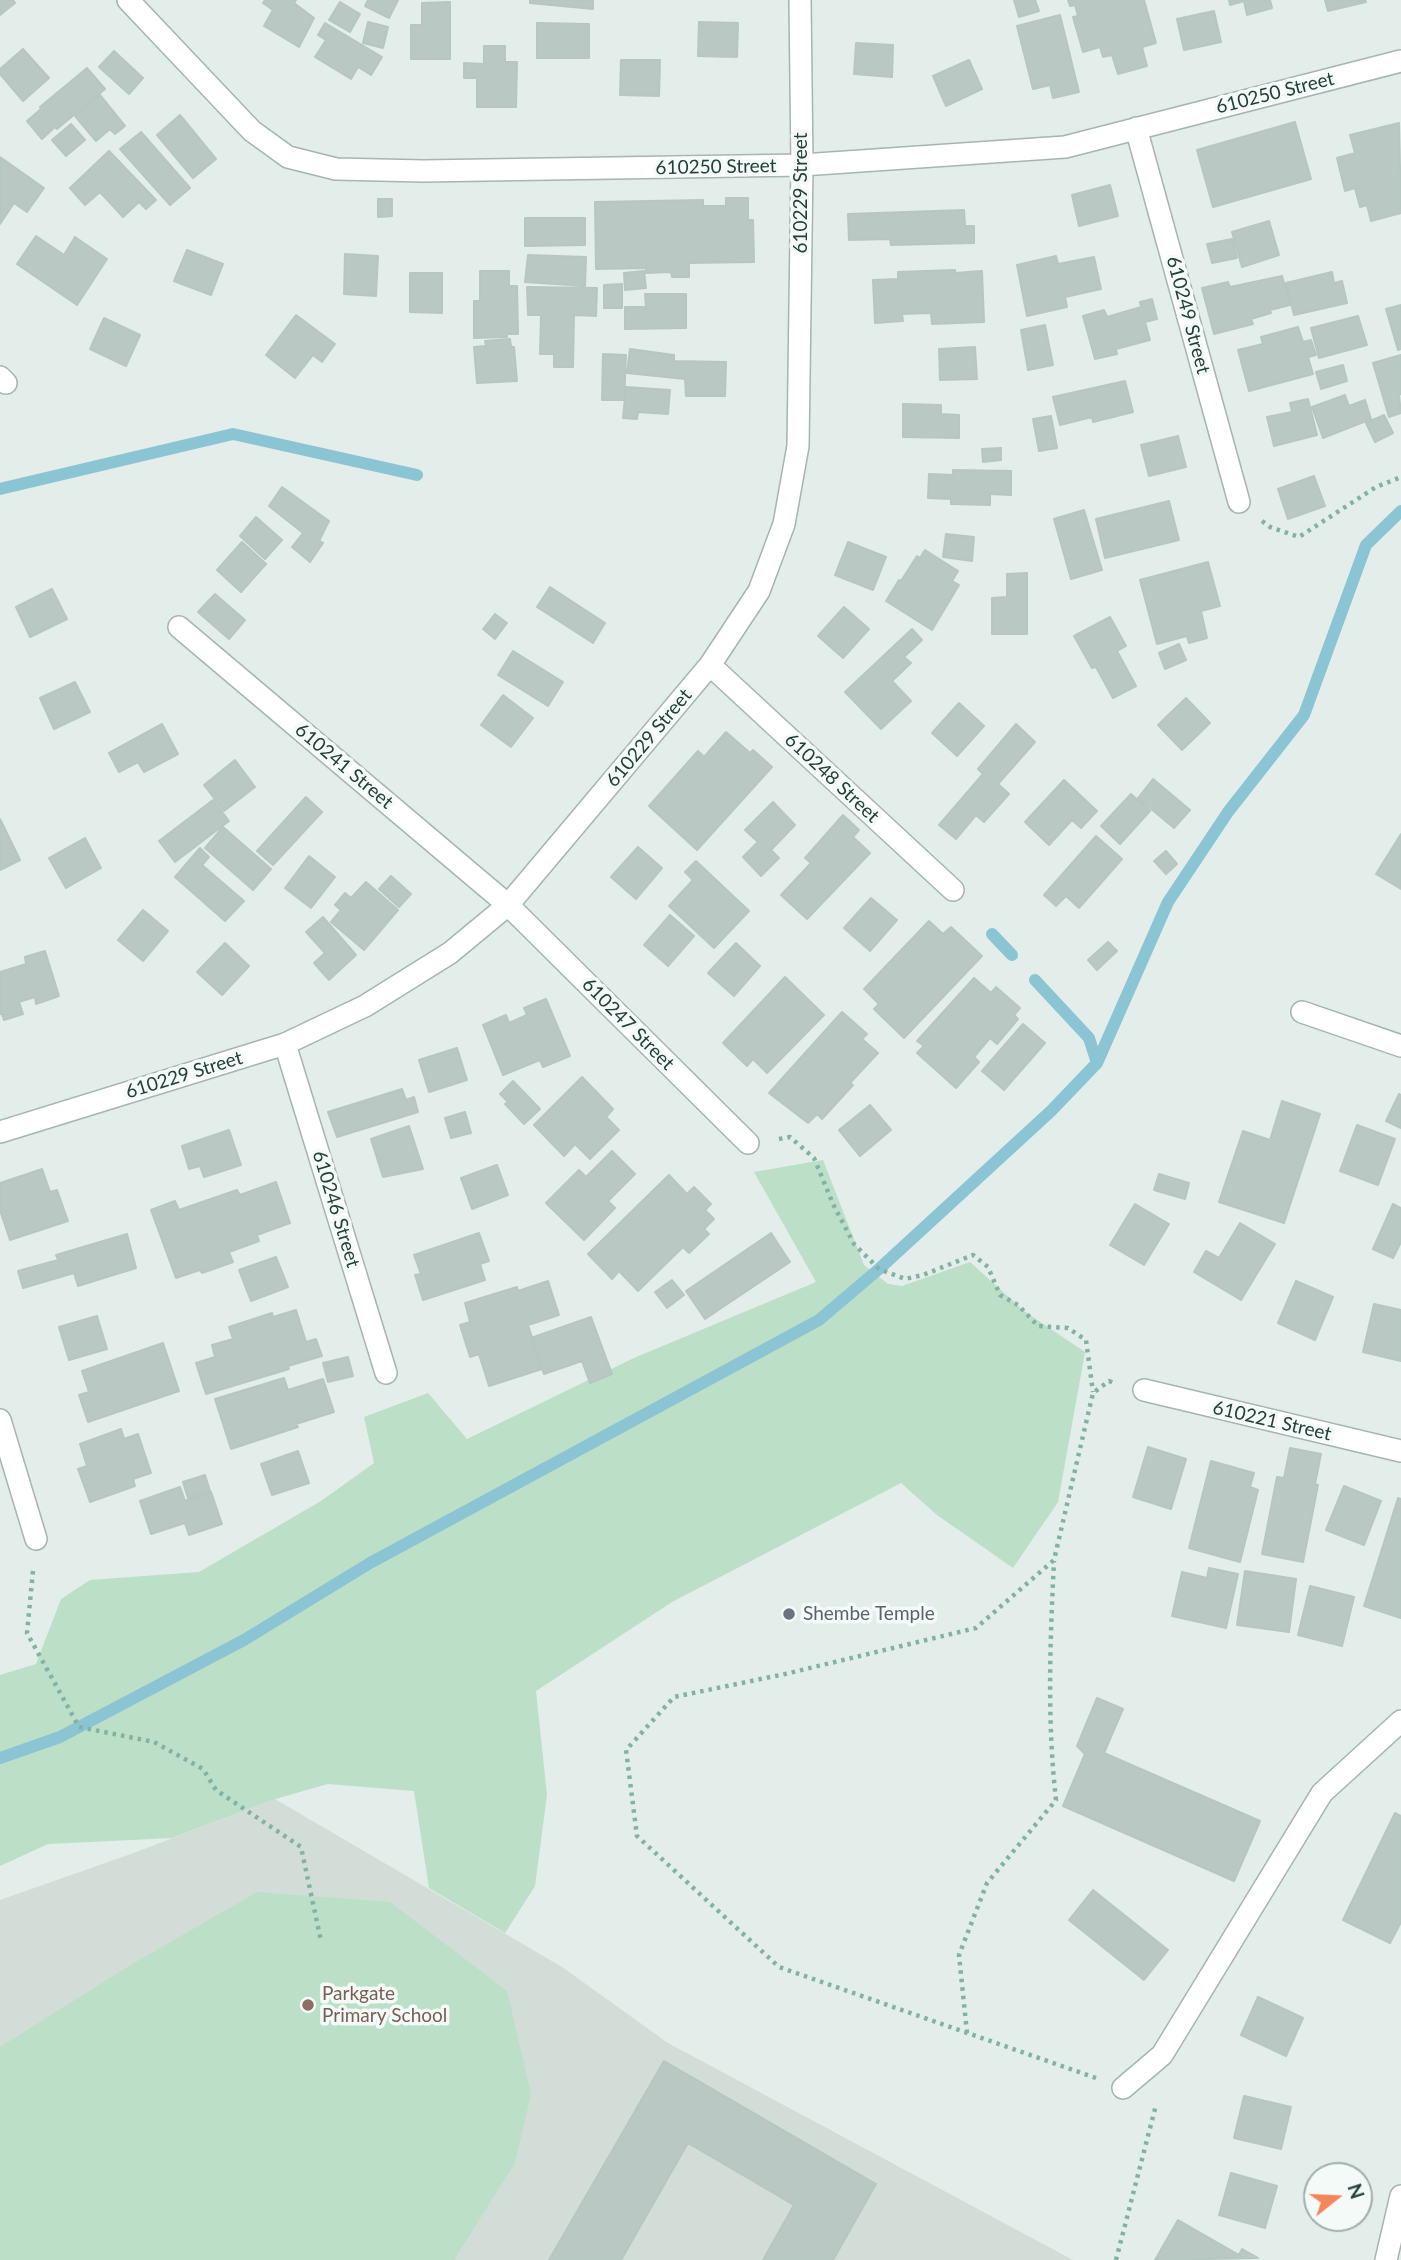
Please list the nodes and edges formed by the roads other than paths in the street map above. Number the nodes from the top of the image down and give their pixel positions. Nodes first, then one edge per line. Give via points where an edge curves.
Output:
1 (128, 0) edge
2 (800, 0) edge
3 (1401, 61) edge
4 (1136, 128) junction
5 (802, 165) junction
6 (1239, 502) road end
7 (179, 627) dead end
8 (710, 665) junction
9 (953, 890) dead end
10 (508, 905) junction
11 (1302, 1012) dead end
12 (285, 1044) junction
13 (1401, 1046) edge
14 (0, 1132) edge
15 (748, 1143) road end
16 (386, 1373) dead end
17 (1144, 1390) road end
18 (0, 1420) edge
19 (1401, 1451) edge
20 (36, 1539) road end
21 (1401, 1721) edge
22 (1123, 2088) road end
23 (1401, 2196) edge
24 (1386, 2260) edge

1 - 5 street, 610250 Street via 252,131 288,157 336,169 424,172
2 - 5 street, 610229 Street
3 - 4 street, 610250 Street
4 - 5 street, 610250 Street via 1065,146
4 - 6 street, 610249 Street
5 - 8 street, 610229 Street via 798,446 784,524 759,591
7 - 10 street, 610241 Street
8 - 9 street, 610248 Street
8 - 10 street, 610229 Street
10 - 12 street, 610229 Street via 429,967 365,1006
10 - 15 street, 610247 Street
11 - 13 street
12 - 14 street, 610229 Street
12 - 16 street, 610246 Street
17 - 19 street, 610221 Street
18 - 20 street
21 - 22 street via 1322,1793 1162,2054
23 - 24 street

